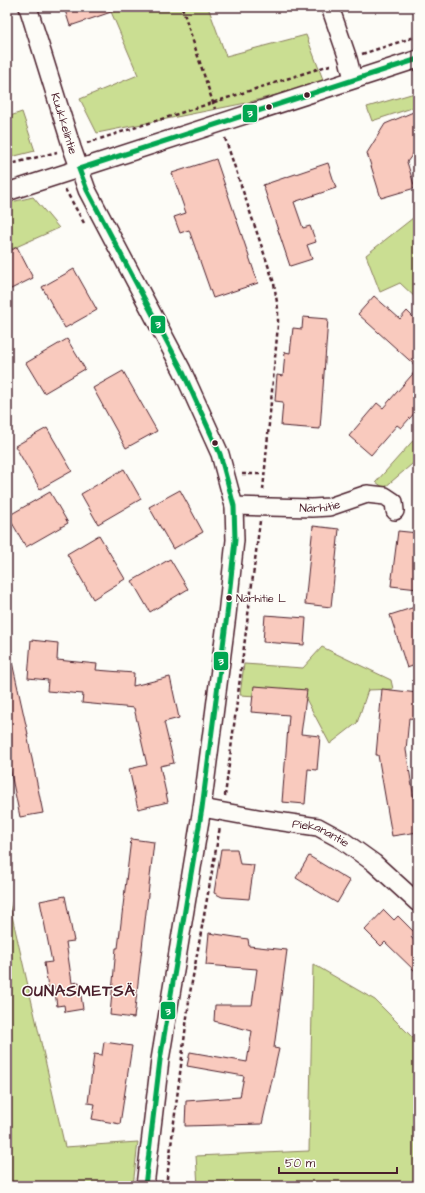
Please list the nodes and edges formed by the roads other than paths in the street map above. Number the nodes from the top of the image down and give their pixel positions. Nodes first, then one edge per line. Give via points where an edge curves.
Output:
1 (28, 7) edge
2 (330, 7) edge
3 (418, 59) edge
4 (353, 79) junction
5 (79, 169) junction
6 (7, 192) edge
7 (234, 506) junction
8 (395, 510) dead end
9 (202, 808) junction
10 (418, 903) edge
11 (146, 1186) edge

1 - 5 street, Kuukkelintie
2 - 4 street
3 - 4 street
4 - 5 street
5 - 6 street
5 - 7 street, Kuukkelintie via 87,190 182,370 220,454
7 - 8 street, Närhitie via 312,508 329,506 367,494 384,496 394,502
7 - 9 street, Kuukkelintie via 235,540 232,570
9 - 10 street, Piekanantie via 318,827 342,840 374,863
9 - 11 street, Kuukkelintie via 160,1060

